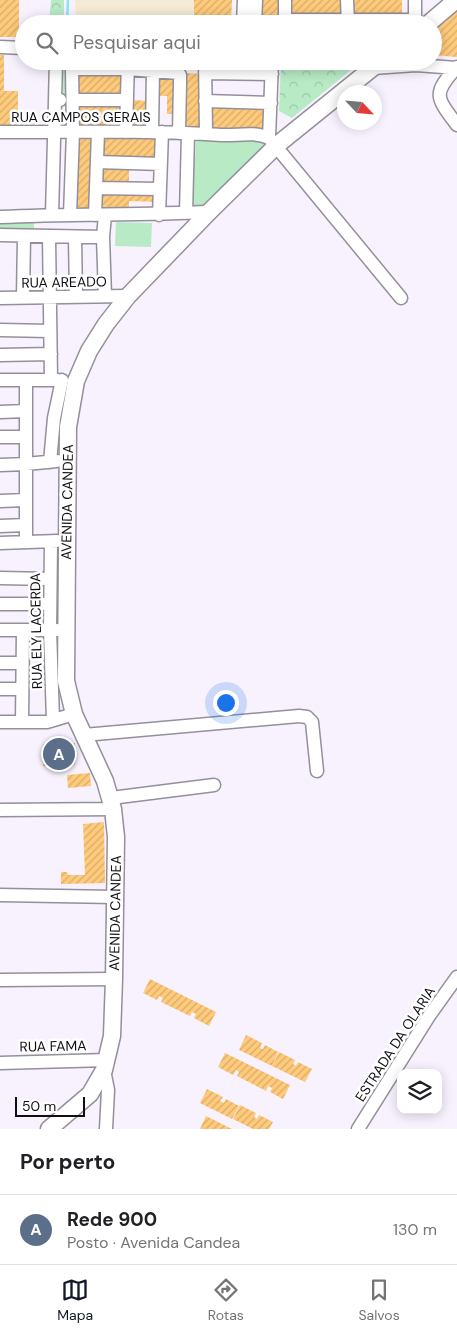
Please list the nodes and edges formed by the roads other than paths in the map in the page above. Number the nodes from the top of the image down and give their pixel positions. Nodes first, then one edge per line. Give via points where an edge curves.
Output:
1 (244, 0) edge
2 (256, 0) edge
3 (285, 0) edge
4 (347, 0) edge
5 (415, 0) edge
6 (456, 0) edge
7 (243, 15) edge
8 (255, 15) edge
9 (285, 15) edge
10 (348, 15) edge
11 (418, 15) edge
12 (433, 15) edge
13 (0, 47) edge
14 (15, 48) edge
15 (442, 66) edge
16 (457, 67) edge
17 (56, 70) edge
18 (72, 70) edge
19 (128, 70) edge
20 (153, 70) joint
21 (205, 70) edge
22 (272, 70) edge
23 (369, 70) edge
24 (72, 100) junction
25 (127, 100) junction
26 (205, 101) junction
27 (271, 103) junction
28 (457, 125) edge
29 (0, 132) edge
30 (54, 132) junction
31 (73, 132) junction
32 (98, 132) junction
33 (126, 132) junction
34 (157, 132) junction
35 (184, 134) junction
36 (206, 134) junction
37 (273, 141) junction
38 (97, 162) junction
39 (161, 164) junction
40 (96, 188) junction
41 (160, 189) junction
42 (209, 212) junction
43 (186, 213) junction
44 (52, 214) junction
45 (70, 214) junction
46 (160, 214) junction
47 (100, 215) junction
48 (0, 216) edge
49 (0, 235) edge
50 (24, 236) junction
51 (50, 236) junction
52 (75, 237) junction
53 (104, 237) junction
54 (105, 296) junction
55 (128, 296) junction
56 (76, 297) junction
57 (0, 298) edge
58 (23, 298) junction
59 (50, 298) junction
60 (401, 298) dead end
61 (0, 330) edge
62 (50, 331) junction
63 (51, 354) junction
64 (0, 355) edge
65 (0, 380) edge
66 (26, 380) junction
67 (63, 380) junction
68 (26, 411) junction
69 (0, 412) edge
70 (0, 437) edge
71 (26, 437) junction
72 (68, 460) junction
73 (50, 462) junction
74 (0, 464) edge
75 (26, 464) junction
76 (26, 500) junction
77 (0, 501) edge
78 (26, 525) junction
79 (0, 526) edge
80 (59, 541) junction
81 (26, 542) junction
82 (0, 543) edge
83 (0, 578) edge
84 (50, 578) junction
85 (0, 604) edge
86 (50, 604) junction
87 (0, 630) edge
88 (23, 630) junction
89 (50, 630) junction
90 (66, 630) junction
91 (0, 663) edge
92 (22, 663) junction
93 (0, 689) edge
94 (21, 689) junction
95 (74, 714) junction
96 (53, 720) junction
97 (0, 722) edge
98 (22, 722) junction
99 (84, 735) junction
100 (317, 771) dead end
101 (214, 785) dead end
102 (112, 804) junction
103 (0, 810) edge
104 (0, 895) edge
105 (115, 897) junction
106 (457, 977) edge
107 (114, 979) junction
108 (0, 980) edge
109 (0, 1062) edge
110 (105, 1065) junction
111 (49, 1129) edge
112 (106, 1129) edge
113 (358, 1129) edge

1 - 7 street
2 - 8 street
3 - 9 street
4 - 10 street
5 - 11 street
6 - 12 main road
13 - 14 street
15 - 16 street
16 - 28 street via 438,95
17 - 30 street via 55,100 60,100 55,101
18 - 24 street
19 - 25 street
20 - 34 street
20 - 35 street via 180,75
21 - 26 street
22 - 27 street
23 - 37 main road, AVENIDA CANDEA
24 - 25 street
24 - 31 street
25 - 33 street
26 - 27 street
26 - 36 street
27 - 37 street
29 - 30 street, RUA CAMPOS GERAIS
30 - 31 street, RUA CAMPOS GERAIS
30 - 44 street
31 - 32 street, RUA CAMPOS GERAIS
31 - 45 street
32 - 33 street, RUA CAMPOS GERAIS
32 - 38 street
33 - 34 street, RUA CAMPOS GERAIS
34 - 35 street, RUA CAMPOS GERAIS
34 - 39 street
35 - 36 street, RUA CAMPOS GERAIS
35 - 43 street
36 - 37 street, RUA CAMPOS GERAIS via 262,134
37 - 42 main road, AVENIDA CANDEA
37 - 60 street
38 - 39 street
38 - 40 street
39 - 41 street
40 - 41 street
40 - 47 street
41 - 46 street
42 - 43 street
42 - 55 main road, AVENIDA CANDEA
43 - 46 street
44 - 45 street
44 - 48 street
45 - 47 street
46 - 47 street
47 - 53 street
49 - 50 street
50 - 51 street
50 - 58 street
51 - 52 street
51 - 59 street
52 - 53 street
52 - 56 street
53 - 54 street
54 - 55 street, RUA AREADO
54 - 56 street, RUA AREADO
55 - 67 main road, AVENIDA CANDEA
56 - 59 street, RUA AREADO
57 - 58 street, RUA AREADO
58 - 59 street, RUA AREADO
59 - 62 street
61 - 62 street
62 - 63 street
63 - 64 street
63 - 67 street
65 - 66 street
66 - 67 street
66 - 68 street
67 - 72 main road, AVENIDA CANDEA
67 - 73 street via 54,418
68 - 69 street
68 - 71 street
70 - 71 street
71 - 75 street
72 - 73 street
72 - 80 main road, AVENIDA CANDEA
73 - 75 street
74 - 75 street
75 - 76 street
76 - 77 street
76 - 78 street
78 - 79 street
78 - 81 street
80 - 81 street
80 - 84 street, RUA ELY LACERDA
80 - 90 main road, AVENIDA CANDEA
81 - 82 street
83 - 84 street
84 - 86 street, RUA ELY LACERDA
85 - 86 street
86 - 89 street, RUA ELY LACERDA
87 - 88 street
88 - 89 street
88 - 92 street
89 - 90 street
89 - 96 street, RUA ELY LACERDA
90 - 95 main road, AVENIDA CANDEA via 66,682
91 - 92 street
92 - 94 street
93 - 94 street
94 - 98 street
95 - 96 street
95 - 99 main road, AVENIDA CANDEA
96 - 98 street
97 - 98 street
99 - 100 street via 307,717 312,722
99 - 102 main road, AVENIDA CANDEA
101 - 102 street
102 - 103 street
102 - 105 main road, AVENIDA CANDEA via 116,837
104 - 105 street
105 - 107 main road, AVENIDA CANDEA
106 - 113 street, ESTRADA DA OLARIA
107 - 108 street
107 - 110 main road, AVENIDA CANDEA via 112,1036
109 - 110 street, RUA FAMA
110 - 111 main road, AVENIDA CANDEA via 90,1094
110 - 112 street via 108,1090

